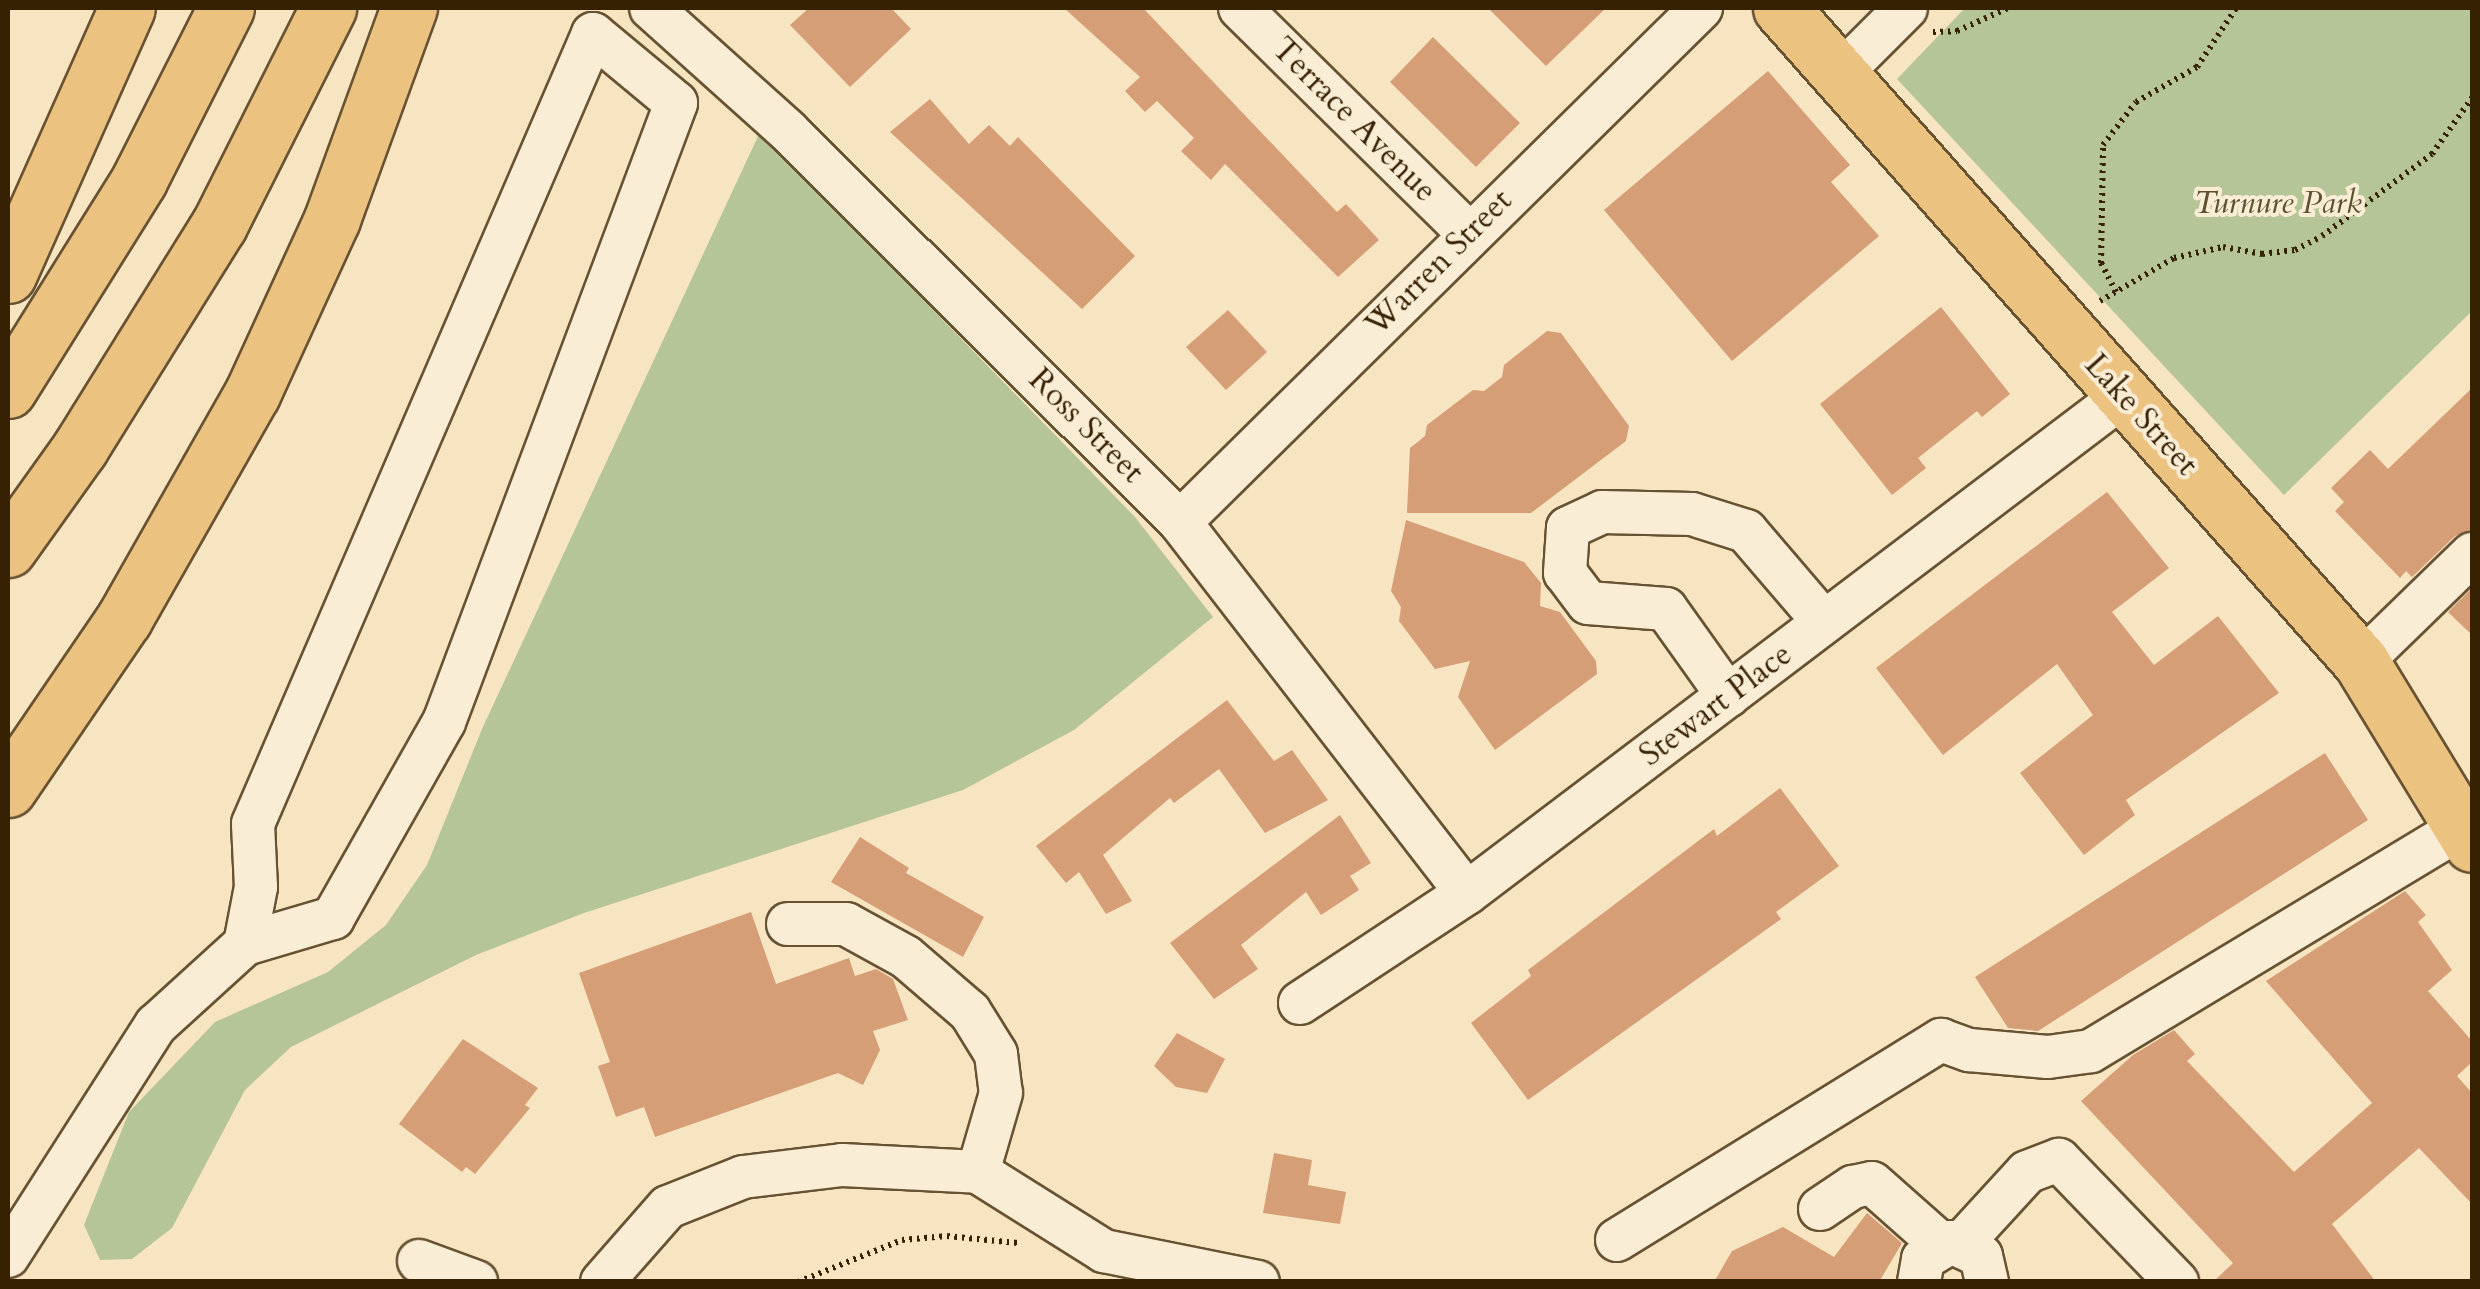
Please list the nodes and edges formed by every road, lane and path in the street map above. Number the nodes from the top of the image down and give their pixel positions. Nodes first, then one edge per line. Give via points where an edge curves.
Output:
1 (127, 8) edge
2 (226, 8) edge
3 (328, 8) edge
4 (409, 8) edge
5 (651, 8) edge
6 (1240, 8) edge
7 (1701, 8) edge
8 (1781, 8) edge
9 (2008, 8) edge
10 (2236, 8) edge
11 (1899, 14) edge
12 (1841, 73) junction
13 (84, 92) junction
14 (2472, 98) edge
15 (8, 223) edge
16 (1468, 233) junction
17 (8, 275) edge
18 (2116, 292) junction
19 (2065, 330) junction
20 (8, 390) edge
21 (2123, 396) junction
22 (1180, 522) junction
23 (8, 549) edge
24 (2472, 554) edge
25 (2472, 583) edge
26 (1824, 622) junction
27 (2368, 671) junction
28 (1728, 696) junction
29 (8, 789) edge
30 (2468, 836) edge
31 (1467, 893) junction
32 (788, 924) dead end
33 (244, 944) junction
34 (1300, 1004) dead end
35 (978, 1172) junction
36 (1820, 1209) dead end
37 (1055, 1220) junction
38 (1617, 1240) dead end
39 (1951, 1243) junction
40 (8, 1256) edge
41 (419, 1261) dead end
42 (8, 1269) edge
43 (1165, 1272) edge
44 (615, 1277) edge
45 (25, 1282) edge
46 (476, 1282) edge
47 (798, 1282) edge
48 (1258, 1282) edge
49 (1919, 1282) edge
50 (1987, 1282) edge
51 (2176, 1282) edge

1 - 13 main road
2 - 20 main road via 139,180
3 - 23 main road via 219,225 131,370
4 - 29 main road via 332,219 252,394 124,619
5 - 22 street, Ross Street via 788,131
6 - 16 street, Terrace Avenue
7 - 16 street, Warren Street
8 - 12 main road, Lake Street
9 - 11 path via 1957,31 1904,33
10 - 18 path via 2197,67 2136,102 2103,145 2100,263
11 - 12 street
12 - 19 main road, Lake Street
13 - 15 main road
13 - 17 main road
14 - 18 path via 2432,154 2322,236 2295,250 2262,254 2223,247 2174,258
16 - 22 street, Warren Street
18 - 19 path
19 - 21 main road, Lake Street
21 - 26 street, Stewart Place
21 - 27 main road, Lake Street
22 - 31 street, Ross Street
24 - 27 street
25 - 27 street
26 - 28 street, Stewart Place
26 - 28 street via 1746,531 1692,514 1602,512 1568,528 1565,573 1588,604 1666,609
27 - 30 main road, Lake Street
28 - 31 street, Stewart Place
30 - 38 street via 2091,1051 2048,1057 1969,1050 1941,1040
31 - 34 street, Stewart Place
32 - 35 street via 846,924 906,957 970,1012 996,1054 1001,1093
33 - 33 street via 333,918 444,722 676,103 593,34 253,824 256,887
33 - 40 street via 156,1025
35 - 37 street
35 - 44 street via 842,1165 743,1177 668,1208
36 - 39 street via 1853,1187 1872,1184
37 - 43 street via 1104,1251
37 - 47 path via 1031,1242 902,1240
39 - 49 street via 1924,1258
39 - 50 street via 1981,1256
39 - 51 street via 2028,1172 2058,1160
41 - 46 street
42 - 45 street
43 - 48 street

